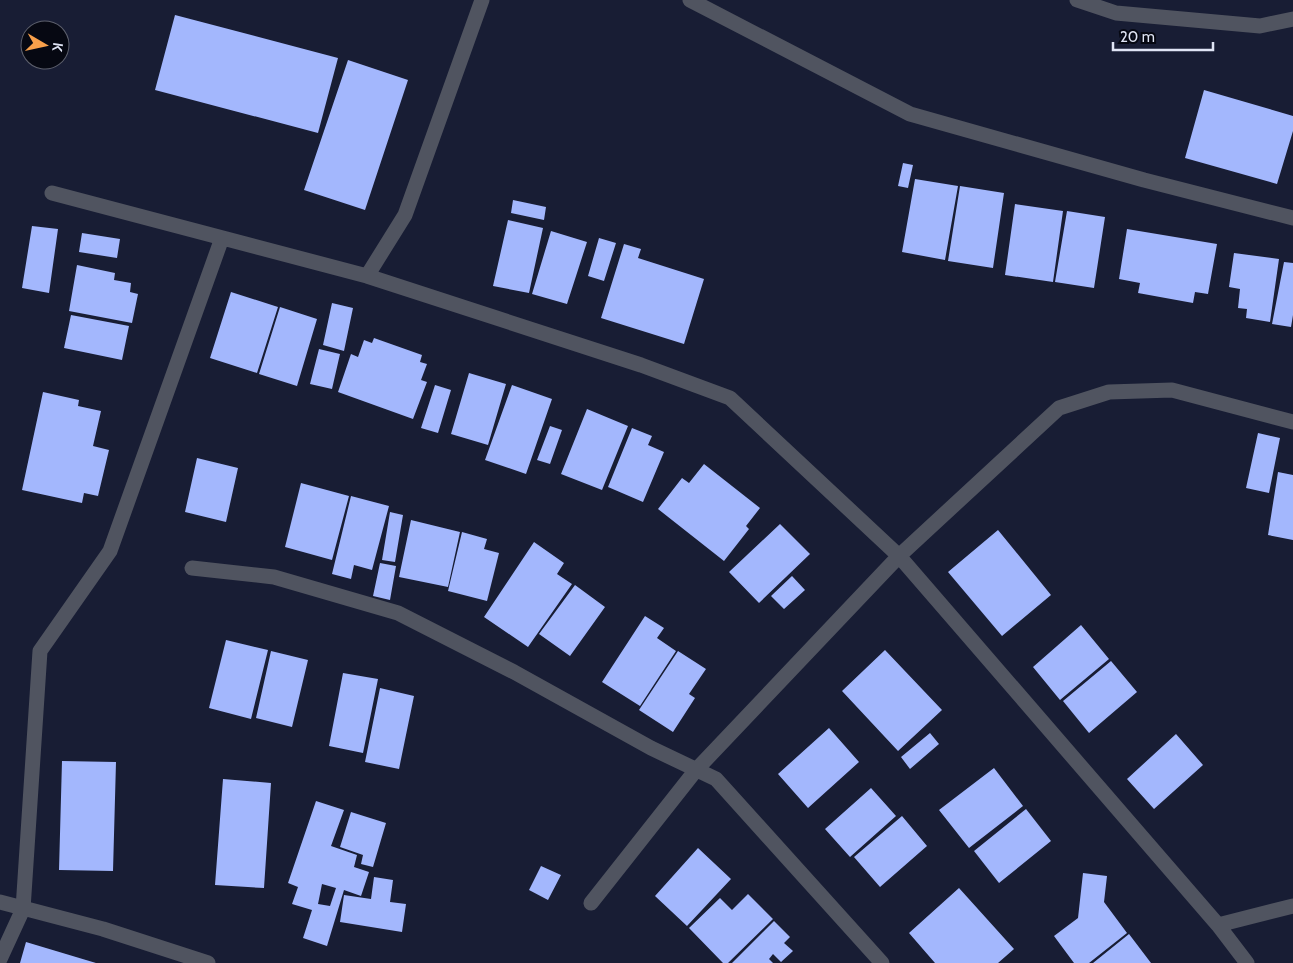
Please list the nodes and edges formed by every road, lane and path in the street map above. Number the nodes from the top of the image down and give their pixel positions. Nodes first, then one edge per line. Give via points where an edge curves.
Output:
1 (482, 0) edge
2 (690, 0) edge
3 (1077, 0) edge
4 (1293, 18) edge
5 (52, 193) dead end
6 (1293, 218) edge
7 (222, 238) junction
8 (367, 276) junction
9 (1293, 422) edge
10 (899, 556) junction
11 (192, 568) dead end
12 (696, 770) junction
13 (0, 902) edge
14 (591, 903) dead end
15 (1293, 906) edge
16 (23, 909) junction
17 (1218, 925) junction
18 (0, 959) edge
19 (208, 963) edge
20 (882, 963) edge
21 (1247, 963) edge

1 - 8 street via 406,215
2 - 6 street via 910,114
3 - 4 street via 1116,13 1260,26
5 - 7 street
7 - 8 street
7 - 16 street via 110,551 40,651
8 - 10 street via 641,365 730,398
9 - 10 street via 1172,390 1109,392 1059,408
10 - 12 street
10 - 17 street
11 - 12 street via 274,577 398,613
12 - 14 street
12 - 20 street via 716,779
13 - 16 street
15 - 17 street
16 - 18 street
16 - 19 street via 103,928
17 - 21 street

